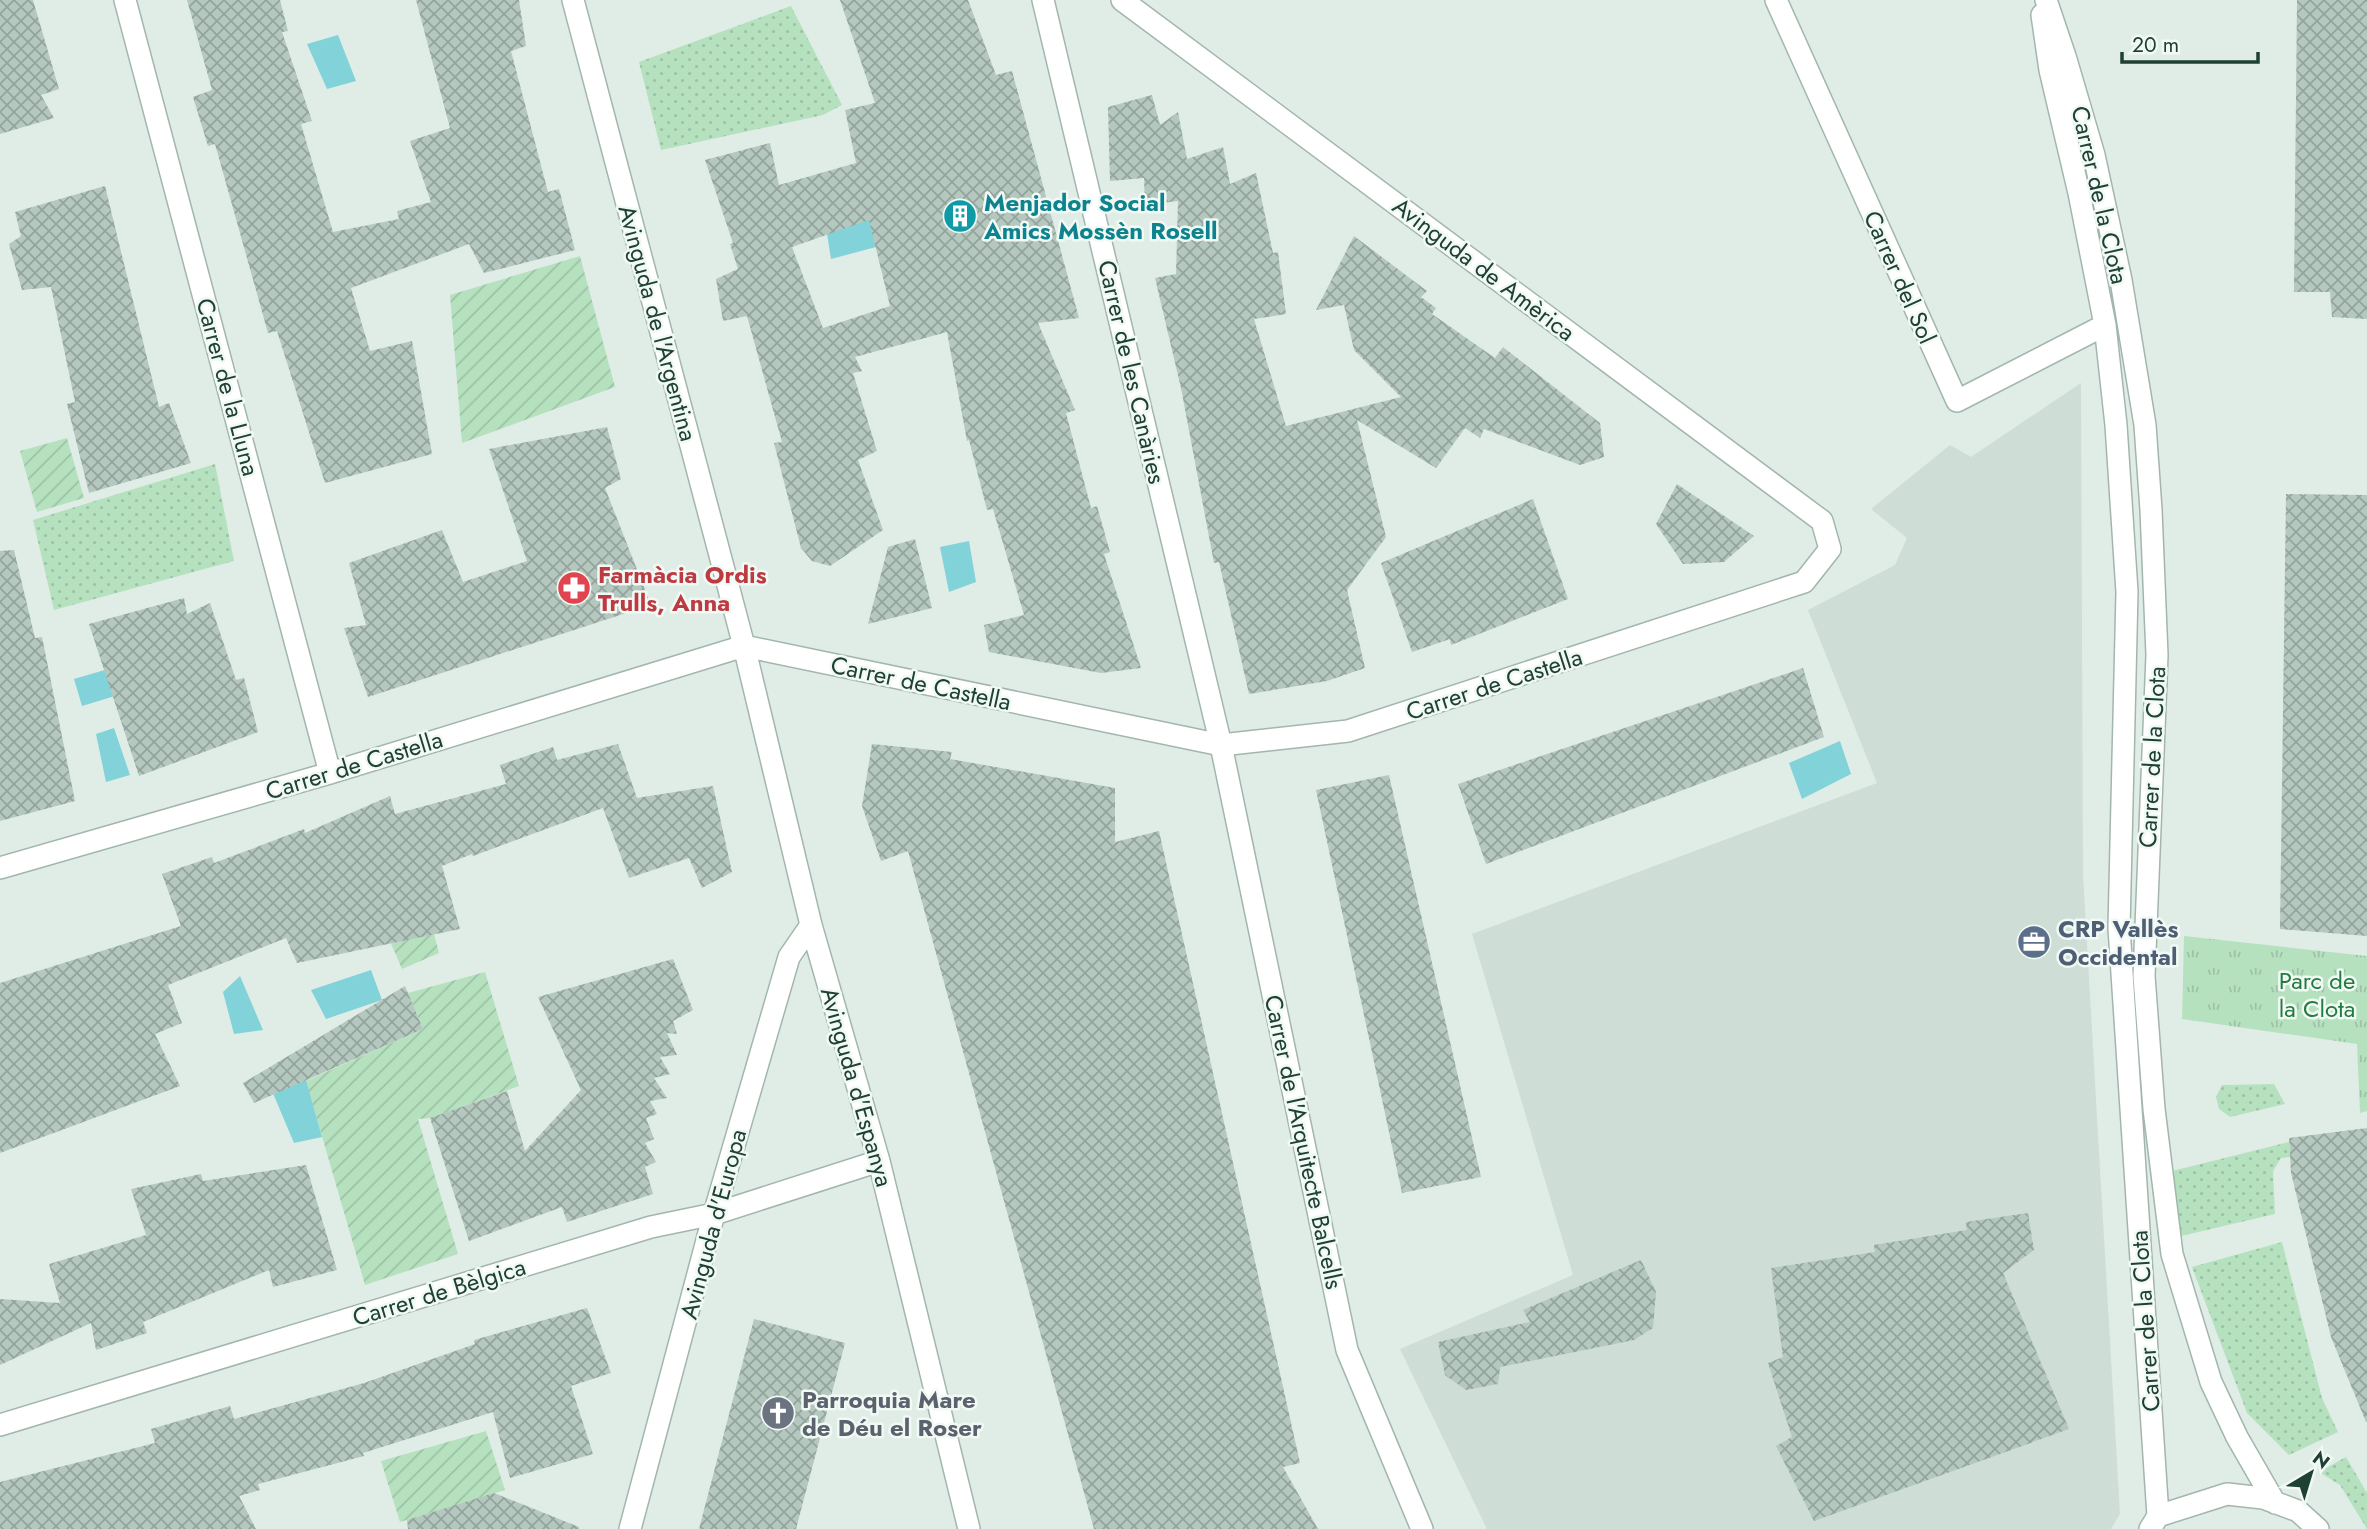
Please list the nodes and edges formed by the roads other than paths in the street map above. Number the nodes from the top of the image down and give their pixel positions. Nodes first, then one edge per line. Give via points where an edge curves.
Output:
1 (125, 0) edge
2 (573, 0) edge
3 (1043, 0) edge
4 (1122, 0) edge
5 (1776, 0) edge
6 (2039, 0) edge
7 (2046, 0) edge
8 (2105, 325) junction
9 (1830, 549) joint
10 (744, 646) junction
11 (1221, 745) junction
12 (331, 773) junction
13 (0, 868) edge
14 (811, 925) junction
15 (2151, 1074) junction
16 (2128, 1075) junction
17 (2133, 1139) junction
18 (2158, 1140) junction
19 (879, 1161) junction
20 (714, 1214) junction
21 (0, 1425) edge
22 (2275, 1503) junction
23 (2154, 1523) edge
24 (630, 1529) edge
25 (969, 1529) edge
26 (1422, 1529) edge
27 (2318, 1529) edge

1 - 12 street, Carrer de la Lluna
2 - 10 street, Avinguda de l'Argentina
3 - 11 street, Carrer de les Canàries
4 - 9 street, Avinguda de Amèrica via 1822,521
5 - 8 street, Carrer del Sol via 1957,401
6 - 8 street, Carrer de la Clota
7 - 15 street, Carrer de la Clota via 2094,155 2145,425 2157,656 2144,976
8 - 16 street, Carrer de la Clota via 2127,592 2119,928
9 - 11 street, Carrer de Castella via 1804,582 1362,727
10 - 11 street, Carrer de Castella
10 - 12 street, Carrer de Castella
10 - 14 street, Avinguda d'Espanya
11 - 26 street, Carrer de l'Arquitecte Balcells via 1347,1350
12 - 13 street, Carrer de Castella
14 - 19 street, Avinguda d'Espanya
14 - 20 street, Avinguda d'Europa via 789,957
15 - 16 street
15 - 18 street, Carrer de la Clota
16 - 17 street, Carrer de la Clota
17 - 18 street
17 - 23 street, Carrer de la Clota
18 - 22 street, Carrer de la Clota via 2172,1254 2211,1382
19 - 20 street, Carrer de Bèlgica
19 - 25 street, Avinguda d'Espanya
20 - 21 street, Carrer de Bèlgica via 651,1227
20 - 24 street, Avinguda d'Europa
22 - 23 street via 2227,1494
22 - 27 street via 2298,1511

